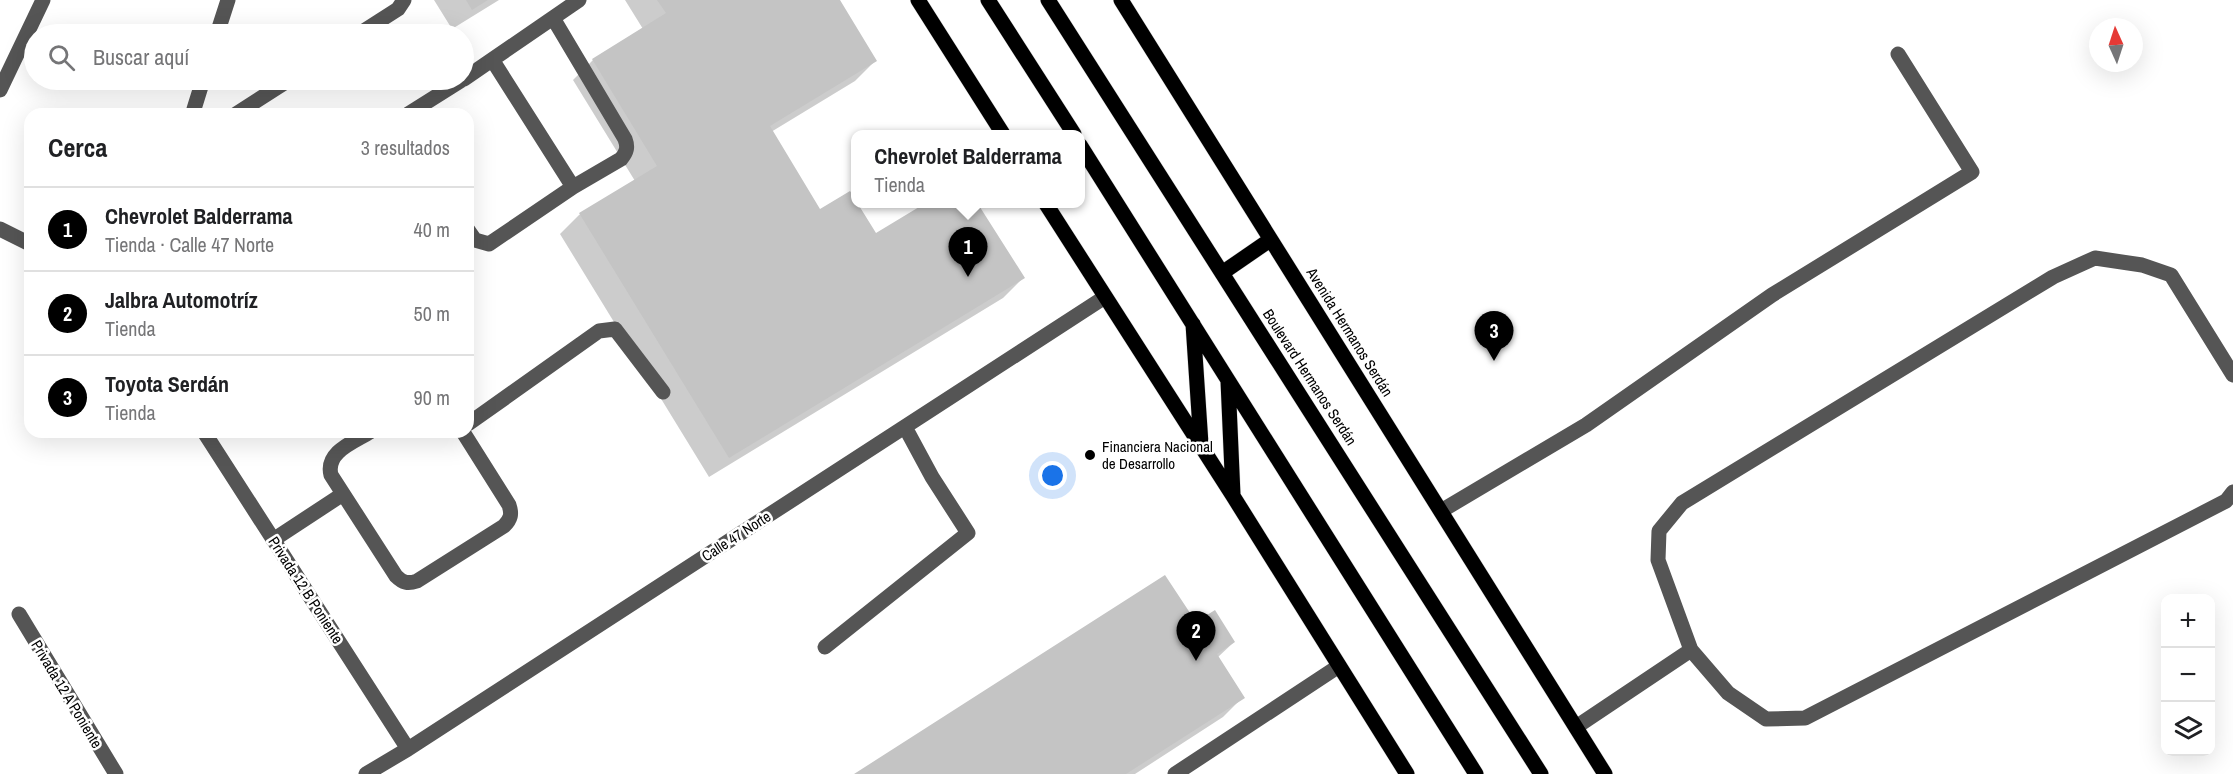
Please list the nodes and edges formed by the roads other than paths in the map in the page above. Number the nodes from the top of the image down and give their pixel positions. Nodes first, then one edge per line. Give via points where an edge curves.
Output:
1 (43, 0) edge
2 (228, 0) edge
3 (404, 0) edge
4 (579, 0) edge
5 (918, 0) edge
6 (987, 0) edge
7 (1048, 0) edge
8 (1121, 0) edge
9 (553, 18) junction
10 (32, 24) edge
11 (220, 24) edge
12 (375, 24) edge
13 (24, 40) edge
14 (1898, 54) dead end
15 (492, 61) junction
16 (474, 72) edge
17 (0, 90) edge
18 (200, 90) edge
19 (273, 90) edge
20 (446, 90) edge
21 (194, 108) edge
22 (245, 108) edge
23 (417, 108) edge
24 (1000, 130) edge
25 (1071, 130) edge
26 (1085, 153) edge
27 (573, 188) junction
28 (1049, 208) edge
29 (0, 229) edge
30 (474, 239) edge
31 (1270, 240) junction
32 (24, 241) edge
33 (1222, 273) junction
34 (1105, 297) junction
35 (1193, 321) junction
36 (2233, 375) edge
37 (1228, 378) junction
38 (663, 392) dead end
39 (474, 420) edge
40 (904, 427) junction
41 (208, 438) edge
42 (360, 438) edge
43 (467, 438) edge
44 (1201, 447) junction
45 (2233, 492) edge
46 (344, 494) junction
47 (1233, 496) junction
48 (1441, 511) junction
49 (273, 540) junction
50 (19, 614) dead end
51 (825, 647) dead end
52 (1691, 650) junction
53 (1339, 666) junction
54 (1576, 727) junction
55 (408, 749) junction
56 (382, 770) edge
57 (116, 774) edge
58 (366, 774) edge
59 (1175, 774) edge
60 (1407, 774) edge
61 (1476, 774) edge
62 (1541, 774) edge
63 (1605, 774) edge

1 - 10 street
2 - 11 street
3 - 12 street via 398,9
4 - 9 street
5 - 24 main road
6 - 25 main road
7 - 33 main road, Boulevard Hermanos Serdán
8 - 31 main road, Avenida Hermanos Serdán
9 - 15 street
9 - 27 street via 628,146 621,159
13 - 17 street
14 - 48 street via 1972,172 1772,295 1586,425
15 - 16 street
15 - 27 street
18 - 21 street
19 - 22 street
20 - 23 street
26 - 35 main road
27 - 30 street via 489,244
28 - 34 main road
29 - 32 street
31 - 33 main road
31 - 48 main road, Avenida Hermanos Serdán
33 - 62 main road, Boulevard Hermanos Serdán
34 - 40 street, Calle 47 Norte
34 - 44 main road
35 - 37 main road
35 - 44 main road
36 - 52 street via 2172,275 2142,265 2095,258 2053,277 1682,503 1659,531 1658,560
37 - 47 main road
37 - 61 main road
38 - 39 street via 615,329 599,331
40 - 51 street via 968,533
40 - 55 street, Calle 47 Norte
41 - 49 street, Privada 12 B Poniente
42 - 46 street via 331,459 331,475
43 - 46 street via 509,505 510,520 417,581 410,584 396,576
44 - 47 main road
45 - 52 street via 2226,501 1805,718 1766,719 1728,693
46 - 49 street
47 - 53 main road
48 - 54 main road, Avenida Hermanos Serdán
49 - 55 street, Privada 12 B Poniente
50 - 57 street, Privada 12 A Poniente
52 - 54 street
53 - 59 street
53 - 60 main road
54 - 63 main road, Avenida Hermanos Serdán
55 - 56 street, Calle 47 Norte
56 - 58 street, Calle 47 Norte

